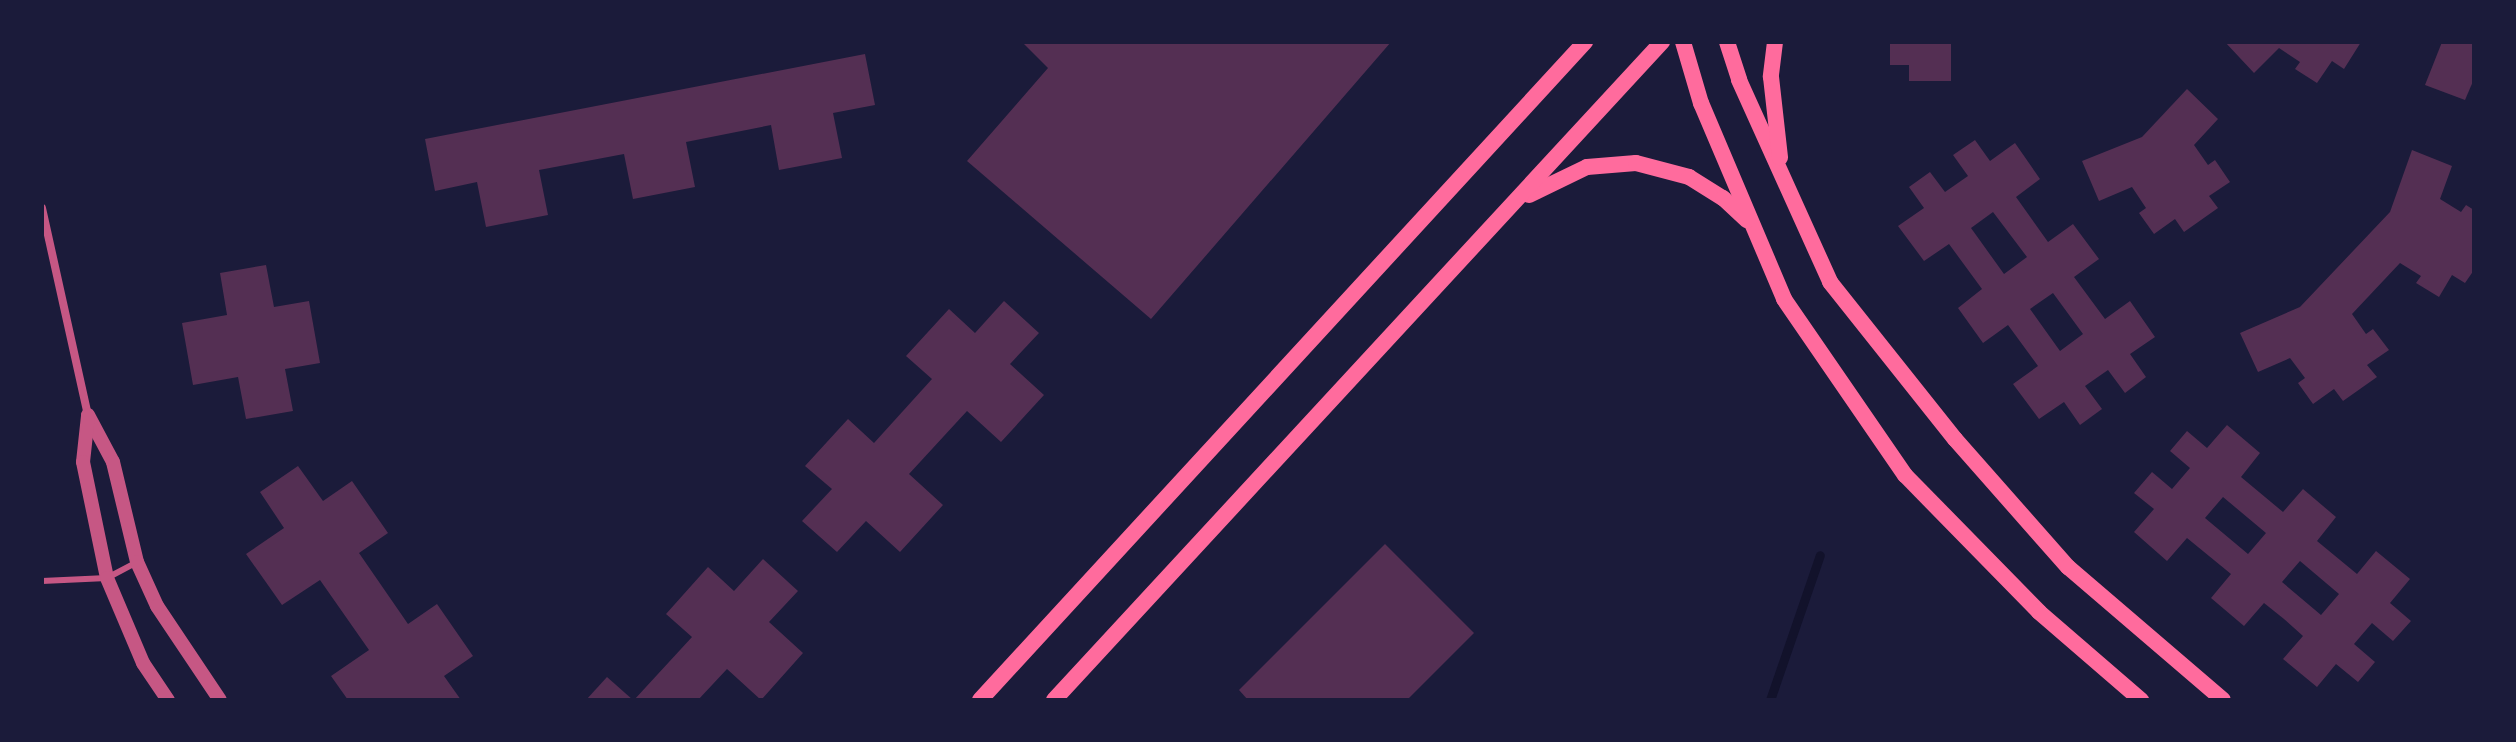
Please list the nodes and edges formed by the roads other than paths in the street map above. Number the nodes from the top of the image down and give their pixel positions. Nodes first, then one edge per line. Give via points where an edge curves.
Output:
1 (1585, 42) edge
2 (1662, 42) edge
3 (1683, 42) edge
4 (1727, 42) edge
5 (1775, 42) edge
6 (1782, 174) junction
7 (1518, 200) junction
8 (42, 208) edge
9 (1753, 227) junction
10 (88, 415) junction
11 (137, 562) junction
12 (107, 578) junction
13 (42, 581) edge
14 (168, 700) edge
15 (220, 700) edge
16 (980, 700) edge
17 (1054, 700) edge
18 (2141, 700) edge
19 (2223, 700) edge

1 - 16 main road
2 - 7 main road
3 - 9 main road via 1701,103
4 - 6 main road
5 - 6 main road via 1771,77
6 - 19 main road via 1830,282 1955,439 2068,567
7 - 9 main road via 1587,167 1636,163 1689,177 1723,198
7 - 17 main road
8 - 10 street
9 - 18 main road via 1784,299 1905,475 2039,612
10 - 11 street via 113,462
10 - 12 street via 83,462
11 - 12 lane
11 - 15 street via 157,606
12 - 13 lane
12 - 14 street via 143,663

